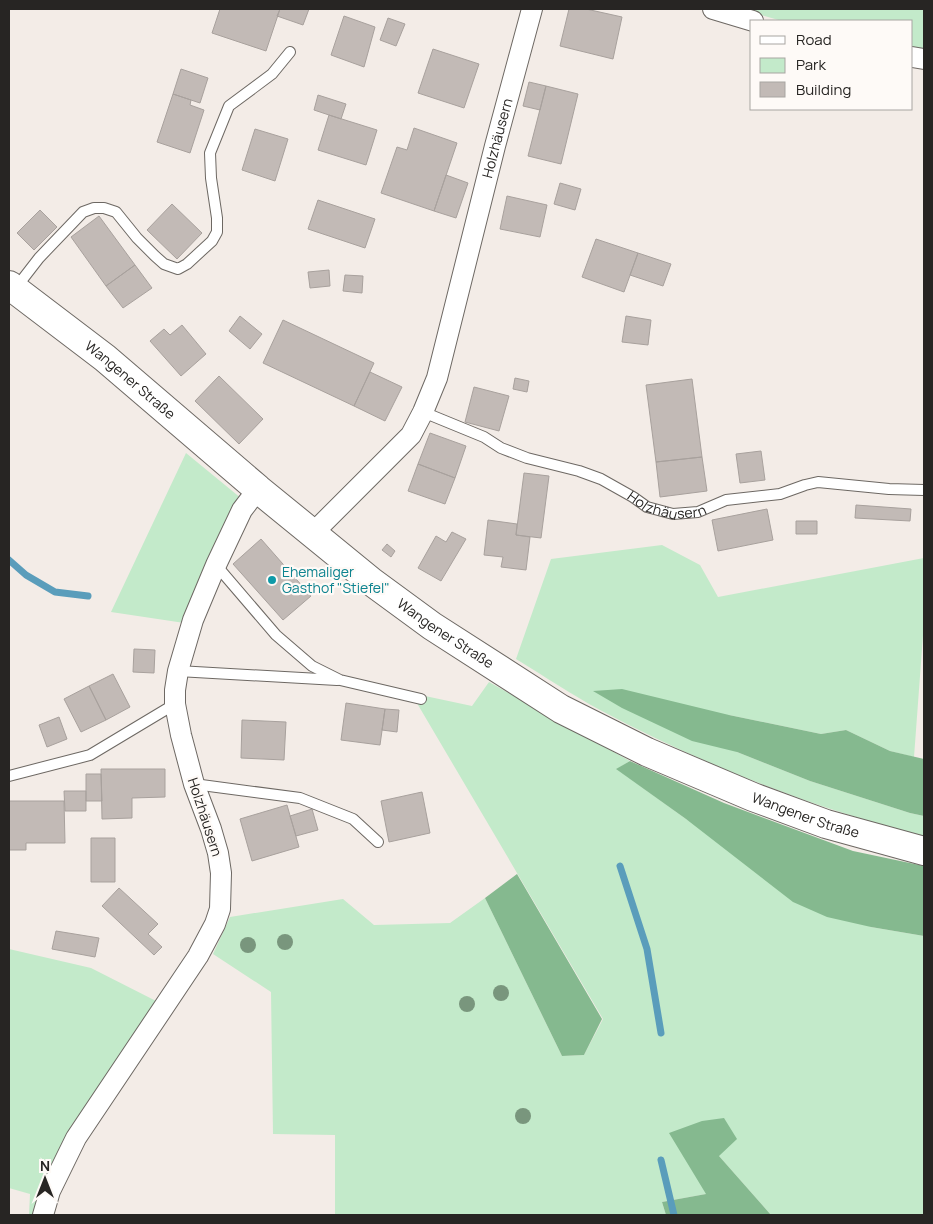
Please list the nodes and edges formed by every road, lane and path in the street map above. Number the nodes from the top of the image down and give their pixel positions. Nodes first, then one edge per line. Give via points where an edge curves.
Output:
1 (532, 9) edge
2 (713, 9) edge
3 (750, 20) edge
4 (290, 52) dead end
5 (12, 287) edge
6 (423, 412) junction
7 (258, 490) junction
8 (924, 490) edge
9 (312, 534) junction
10 (216, 565) junction
11 (178, 671) junction
12 (340, 680) junction
13 (420, 700) dead end
14 (175, 704) junction
15 (9, 776) edge
16 (194, 784) junction
17 (378, 842) dead end
18 (924, 851) edge
19 (43, 1215) edge

1 - 6 street, Holzhäusern via 437,378
2 - 3 street
4 - 5 lane via 272,74 229,106 210,153 217,232 187,264 178,269 164,264 136,238 116,212 94,208 83,212
5 - 7 main road, Wangener Straße via 105,358
6 - 8 lane, Holzhäusern via 527,458 601,479 647,506 674,514 698,512 726,500 780,494 818,482
6 - 9 street, Holzhäusern via 411,435
7 - 9 main road, Wangener Straße
7 - 10 street, Holzhäusern via 242,510
9 - 18 main road, Wangener Straße via 432,626 560,709 647,752 753,797 826,824
10 - 11 street, Holzhäusern via 193,620
10 - 12 lane via 276,635 312,666
11 - 12 lane
11 - 14 street, Holzhäusern
12 - 13 lane
14 - 15 lane via 90,755
14 - 16 street, Holzhäusern
16 - 17 lane via 300,798 354,819
16 - 19 street, Holzhäusern via 218,853 220,909 215,924 198,956 76,1138 50,1191

